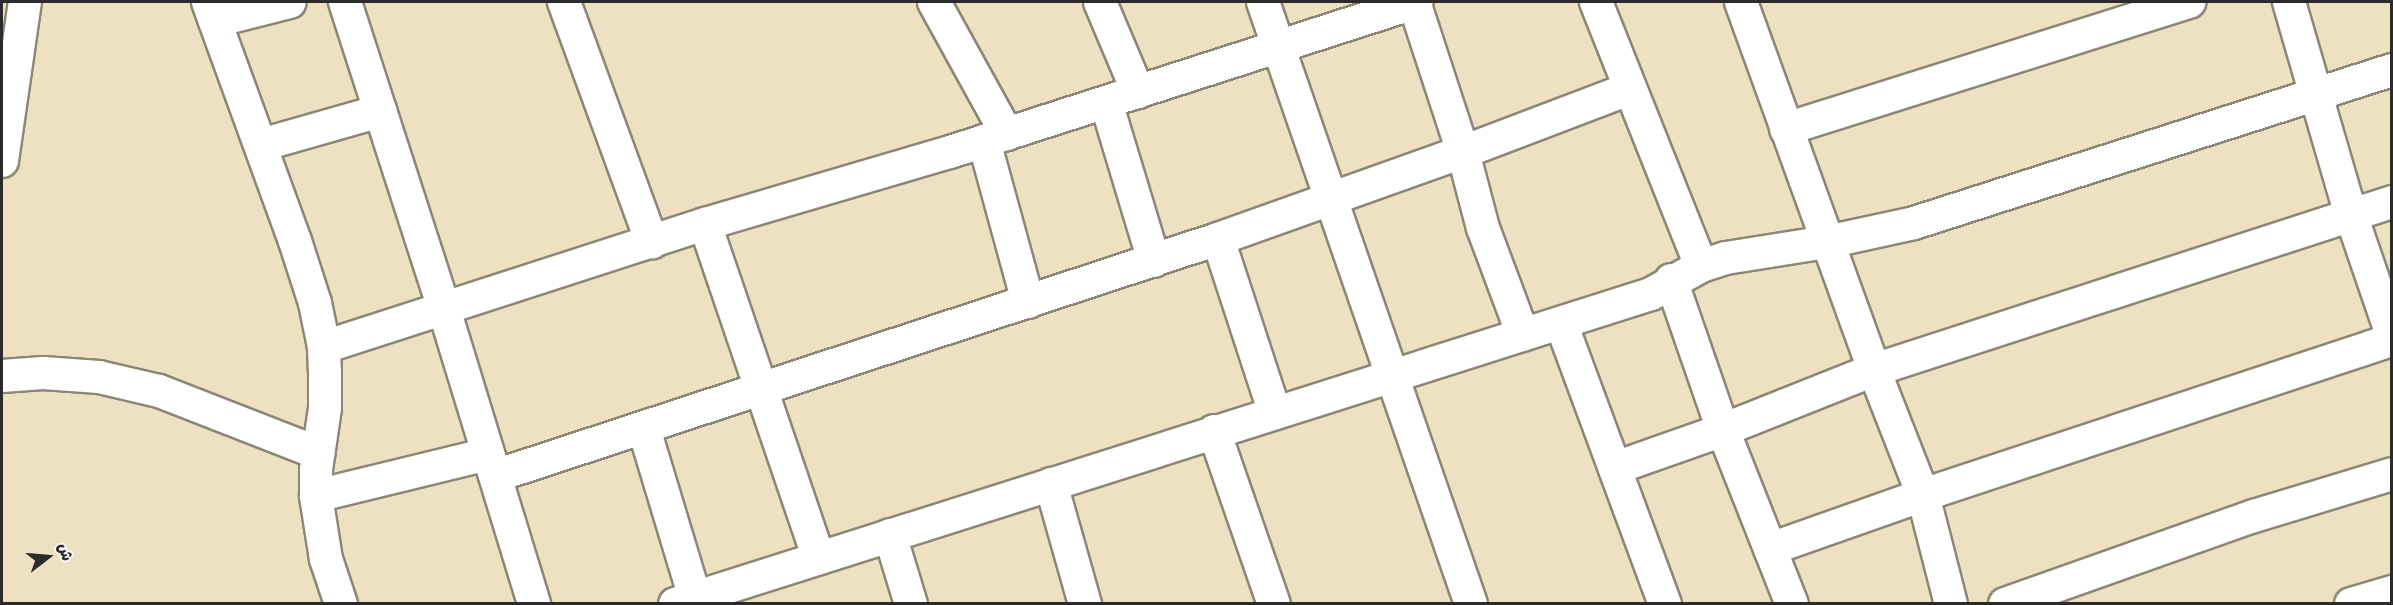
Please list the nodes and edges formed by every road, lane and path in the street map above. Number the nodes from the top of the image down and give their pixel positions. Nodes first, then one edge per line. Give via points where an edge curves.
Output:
1 (25, 2) edge
2 (290, 2) edge
3 (345, 2) edge
4 (564, 2) edge
5 (934, 2) edge
6 (1100, 2) edge
7 (1263, 2) edge
8 (1414, 2) edge
9 (1596, 2) edge
10 (1741, 2) edge
11 (2190, 2) edge
12 (2289, 2) edge
13 (211, 11) edge
14 (1280, 46) junction
15 (2391, 70) edge
16 (1629, 89) junction
17 (1138, 92) junction
18 (2317, 94) junction
19 (1106, 102) junction
20 (380, 111) junction
21 (1786, 129) junction
22 (995, 137) junction
23 (261, 145) junction
24 (1463, 152) junction
25 (2, 161) edge
26 (1332, 198) junction
27 (2391, 202) edge
28 (2351, 215) junction
29 (705, 224) junction
30 (1218, 239) junction
31 (652, 242) junction
32 (1827, 242) junction
33 (1154, 261) junction
34 (1701, 266) junction
35 (1671, 280) junction
36 (1028, 302) junction
37 (444, 309) junction
38 (1561, 323) junction
39 (1523, 335) junction
40 (2391, 335) edge
41 (2391, 340) edge
42 (324, 347) junction
43 (1874, 370) junction
44 (2, 376) edge
45 (1395, 377) junction
46 (762, 389) junction
47 (1275, 413) junction
48 (644, 429) junction
49 (1723, 430) junction
50 (1214, 431) junction
51 (318, 453) junction
52 (491, 465) junction
53 (1615, 468) junction
54 (2391, 474) edge
55 (1051, 484) junction
56 (1923, 495) junction
57 (316, 496) junction
58 (890, 535) junction
59 (1770, 549) junction
60 (819, 558) junction
61 (2391, 592) edge
62 (705, 598) edge
63 (341, 603) edge
64 (534, 603) edge
65 (911, 603) edge
66 (1085, 603) edge
67 (1274, 603) edge
68 (1471, 603) edge
69 (1665, 603) edge
70 (1792, 603) edge
71 (1951, 603) edge
72 (2005, 603) edge
73 (2351, 603) edge

1 - 25 street
2 - 13 street
3 - 20 street
4 - 31 street
5 - 22 street
6 - 17 street
7 - 14 street
8 - 14 street
8 - 24 street
9 - 16 street
10 - 21 street
11 - 21 street
12 - 18 street
13 - 23 street
14 - 17 street
14 - 26 street
15 - 18 street
16 - 24 street
16 - 34 street
17 - 19 street
18 - 28 street
18 - 32 street via 1914,223
19 - 22 street
19 - 33 street
20 - 23 street
20 - 37 street
21 - 32 street
22 - 29 street
22 - 36 street
23 - 42 street via 315,303
24 - 26 street
24 - 39 street via 1483,228
26 - 30 street
26 - 45 street
27 - 28 street
28 - 40 street
28 - 43 street
29 - 31 street
29 - 46 street
30 - 33 street
30 - 47 street
31 - 37 street
32 - 34 street via 1726,258
32 - 43 street
33 - 36 street
34 - 35 street
35 - 38 street via 1651,294
35 - 49 street
36 - 46 street
37 - 42 street
37 - 52 street
38 - 39 street
38 - 53 street
39 - 45 street
41 - 56 street
42 - 51 street via 325,408
43 - 49 street
43 - 56 street
44 - 51 street via 43,373 99,377 159,391
45 - 47 street
45 - 68 street
46 - 48 street
46 - 60 street
47 - 50 street
48 - 52 street
48 - 62 street
49 - 53 street
49 - 59 street
50 - 55 street
50 - 67 street
51 - 57 street
52 - 57 street
52 - 64 street
53 - 69 street
54 - 72 street via 2254,516
55 - 58 street
55 - 66 street
56 - 59 street
56 - 71 street
57 - 63 street via 326,559
58 - 60 street
58 - 65 street
59 - 70 street
60 - 62 street
61 - 73 street

